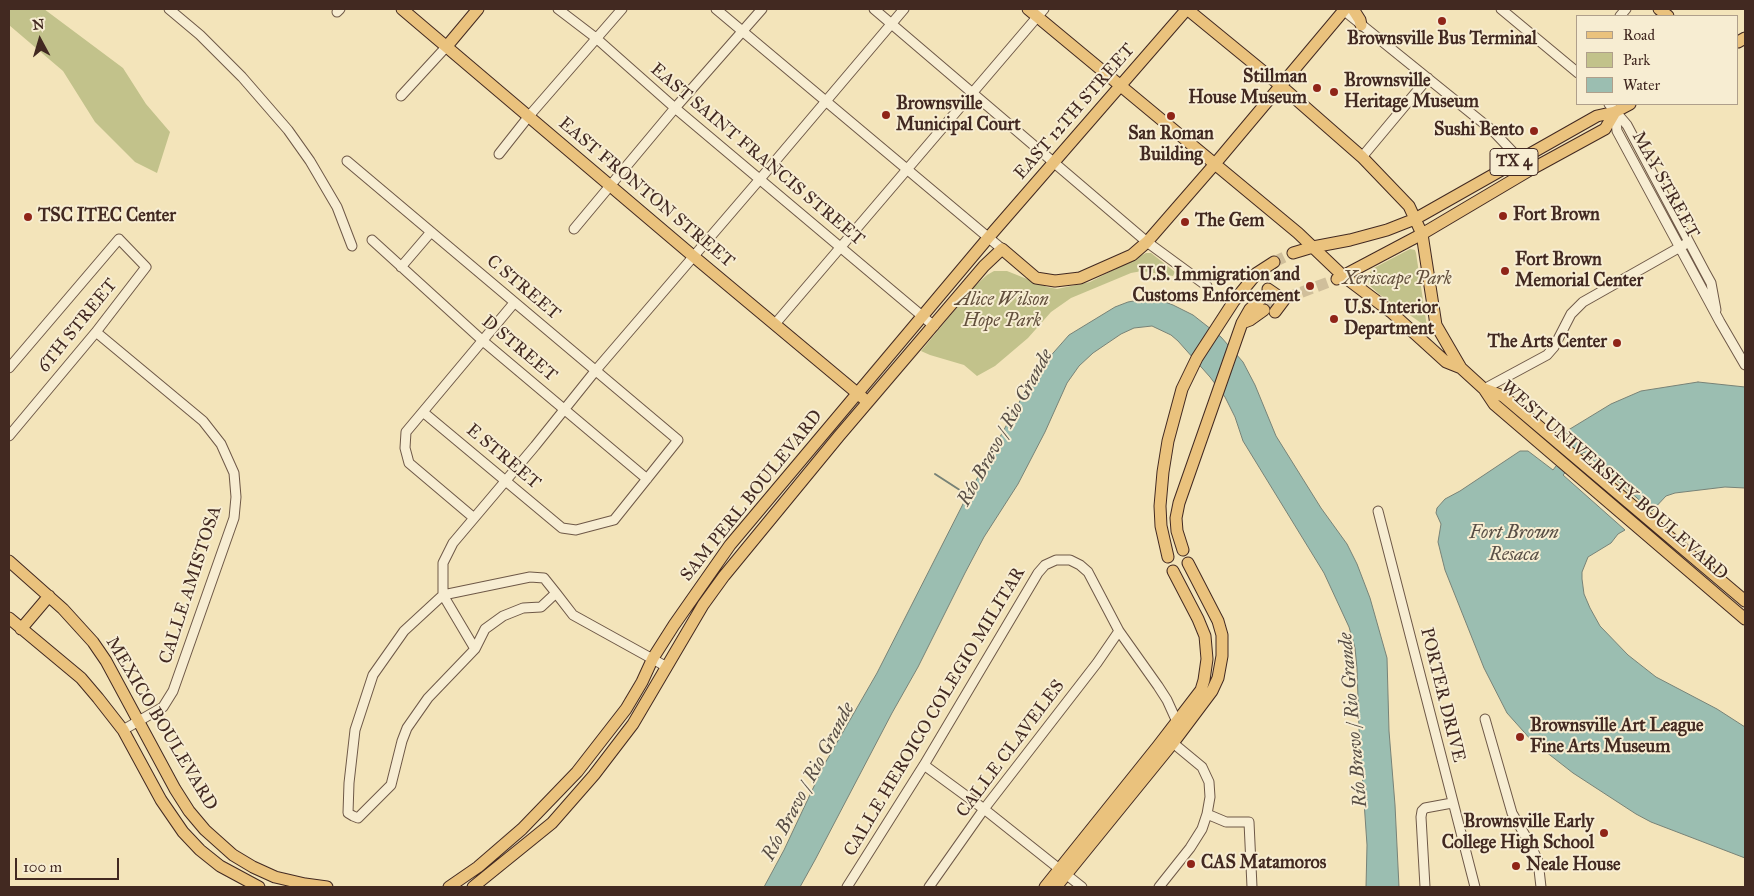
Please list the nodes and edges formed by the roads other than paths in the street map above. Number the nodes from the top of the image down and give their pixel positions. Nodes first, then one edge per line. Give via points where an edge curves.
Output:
1 (169, 9) edge
2 (402, 9) edge
3 (478, 9) edge
4 (558, 9) edge
5 (622, 9) edge
6 (716, 9) edge
7 (762, 9) edge
8 (874, 9) edge
9 (904, 9) edge
10 (1028, 9) edge
11 (1187, 9) edge
12 (1346, 9) edge
13 (1501, 9) edge
14 (1041, 13) edge
15 (892, 23) junction
16 (1362, 25) joint
17 (743, 31) junction
18 (596, 38) junction
19 (447, 46) junction
20 (1576, 69) edge
21 (1428, 78) junction
22 (1120, 86) junction
23 (1281, 86) junction
24 (972, 93) junction
25 (401, 96) dead end
26 (825, 101) junction
27 (1626, 105) edge
28 (675, 108) junction
29 (1612, 108) edge
30 (529, 116) junction
31 (499, 154) dead end
32 (1362, 157) junction
33 (1519, 159) junction
34 (347, 161) dead end
35 (1054, 163) junction
36 (1214, 165) junction
37 (907, 170) junction
38 (1530, 170) junction
39 (760, 180) junction
40 (611, 185) junction
41 (1415, 219) junction
42 (574, 229) dead end
43 (432, 232) junction
44 (1422, 234) junction
45 (988, 238) junction
46 (372, 240) dead end
47 (1147, 242) junction
48 (1689, 242) junction
49 (352, 246) dead end
50 (841, 247) junction
51 (1313, 247) junction
52 (1680, 248) junction
53 (1002, 249) junction
54 (1293, 253) tunnel mouth
55 (693, 256) junction
56 (1274, 262) tunnel mouth
57 (401, 266) junction
58 (1340, 277) junction
59 (1207, 286) dead end
60 (514, 303) junction
61 (1267, 303) junction
62 (923, 316) junction
63 (1717, 318) junction
64 (775, 324) junction
65 (1436, 325) junction
66 (934, 326) junction
67 (96, 332) junction
68 (1417, 336) junction
69 (483, 341) junction
70 (1745, 365) edge
71 (9, 368) edge
72 (1461, 368) junction
73 (596, 370) junction
74 (1484, 389) junction
75 (858, 393) junction
76 (868, 402) junction
77 (566, 409) junction
78 (423, 412) junction
79 (9, 436) edge
80 (647, 479) junction
81 (506, 480) junction
82 (1378, 511) dead end
83 (474, 518) junction
84 (1183, 550) dead end
85 (1168, 557) dead end
86 (9, 561) edge
87 (1188, 563) dead end
88 (1173, 570) dead end
89 (556, 592) junction
90 (49, 596) junction
91 (443, 596) junction
92 (1745, 601) edge
93 (9, 618) edge
94 (1745, 619) edge
95 (21, 629) junction
96 (1119, 631) junction
97 (475, 649) junction
98 (653, 658) junction
99 (667, 667) junction
100 (1485, 719) dead end
101 (139, 721) junction
102 (1177, 722) junction
103 (123, 730) junction
104 (1172, 743) junction
105 (924, 765) junction
106 (578, 772) junction
107 (587, 782) junction
108 (1131, 787) junction
109 (1452, 802) junction
110 (984, 809) junction
111 (1207, 814) junction
112 (1063, 872) junction
113 (259, 887) edge
114 (326, 887) edge
115 (449, 887) edge
116 (473, 887) edge
117 (847, 887) edge
118 (929, 887) edge
119 (1045, 887) edge
120 (1056, 887) edge
121 (1082, 887) edge
122 (1159, 887) edge
123 (1252, 887) edge
124 (1424, 887) edge
125 (1475, 887) edge
126 (1541, 887) edge

1 - 49 street via 242,76 288,130 337,207
2 - 19 main road, EAST FRONTON STREET
3 - 19 main road
4 - 18 street, EAST SAINT FRANCIS STREET
5 - 18 street
6 - 17 street
7 - 17 street
8 - 15 street
9 - 15 street
10 - 14 main road, WEST UNIVERSITY BOULEVARD
11 - 22 main road, EAST 12TH STREET
11 - 23 main road, WEST UNIVERSITY BOULEVARD
12 - 16 main road
12 - 23 main road
13 - 20 street
14 - 22 main road, WEST UNIVERSITY BOULEVARD
14 - 24 street
15 - 24 street
15 - 26 street
16 - 21 street
17 - 26 street
17 - 28 street
18 - 28 street, EAST SAINT FRANCIS STREET
18 - 30 street
19 - 25 street
19 - 30 main road, EAST FRONTON STREET
21 - 32 street
21 - 33 street via 1493,131
22 - 35 main road, EAST 12TH STREET
22 - 36 main road, WEST UNIVERSITY BOULEVARD
23 - 32 main road, WEST UNIVERSITY BOULEVARD
23 - 36 main road
24 - 35 street
24 - 37 street
26 - 37 street
26 - 39 street
27 - 29 main road, TX 4
28 - 39 street, EAST SAINT FRANCIS STREET
28 - 40 street
29 - 33 main road, TX 4
29 - 38 main road, TX 4 via 1605,129
29 - 48 street, MAY STREET via 1627,125
29 - 52 street, MAY STREET via 1617,131
30 - 31 street
30 - 40 main road, EAST FRONTON STREET
32 - 41 main road, WEST UNIVERSITY BOULEVARD via 1409,206
33 - 38 street
33 - 41 main road, TX 4
34 - 43 street, C STREET
35 - 45 main road, EAST 12TH STREET
35 - 47 street
36 - 47 main road
36 - 51 main road, WEST UNIVERSITY BOULEVARD
37 - 45 street
37 - 50 street
38 - 44 main road, TX 4
39 - 50 street, EAST SAINT FRANCIS STREET
39 - 55 street
40 - 42 street
40 - 55 main road, EAST FRONTON STREET
41 - 44 main road, WEST UNIVERSITY BOULEVARD
41 - 51 main road, TX 4 via 1387,230
43 - 57 street
43 - 60 street, C STREET
44 - 58 main road, TX 4
44 - 65 main road, WEST UNIVERSITY BOULEVARD
45 - 53 street
45 - 62 main road, SAM PERL BOULEVARD
46 - 57 street, D STREET
47 - 53 main road via 1132,255 1080,278 1055,281 1036,278
47 - 59 street
48 - 52 street
48 - 63 street, MAY STREET via 1711,284
50 - 62 street, EAST SAINT FRANCIS STREET
50 - 64 street
51 - 54 main road
51 - 58 main road, WEST UNIVERSITY BOULEVARD
52 - 63 street, MAY STREET
52 - 74 street via 1583,302 1571,314 1547,355
53 - 66 main road, SAM PERL BOULEVARD
55 - 64 main road, EAST FRONTON STREET
55 - 73 street
56 - 85 main road via 1257,273 1231,305 1196,358 1185,383 1173,421 1163,472 1161,526
57 - 69 street, D STREET
58 - 68 main road, WEST UNIVERSITY BOULEVARD via 1391,312
60 - 69 street
60 - 73 street, C STREET
61 - 61 main road via 1285,299
61 - 84 main road via 1242,323 1188,475 1176,518
62 - 66 street, EAST SAINT FRANCIS STREET
62 - 75 main road, SAM PERL BOULEVARD
63 - 70 street, MAY STREET
64 - 75 main road, EAST FRONTON STREET
65 - 68 main road via 1429,335
65 - 72 main road, WEST UNIVERSITY BOULEVARD
66 - 76 main road, SAM PERL BOULEVARD
67 - 71 street, 6TH STREET via 146,267 119,239
67 - 79 street, 6TH STREET
67 - 101 street, CALLE AMISTOSA via 203,421 222,444 234,473 234,518 173,691 163,707
68 - 72 main road, WEST UNIVERSITY BOULEVARD via 1446,362
69 - 77 street, D STREET
69 - 78 street
72 - 74 main road, WEST UNIVERSITY BOULEVARD
73 - 77 street
73 - 80 street, C STREET via 678,440
74 - 92 main road, WEST UNIVERSITY BOULEVARD via 1503,396
74 - 94 main road, WEST UNIVERSITY BOULEVARD via 1494,404
75 - 76 main road, EAST FRONTON STREET
75 - 98 main road, SAM PERL BOULEVARD via 730,545
76 - 99 main road, SAM PERL BOULEVARD via 724,576
77 - 80 street, D STREET
77 - 81 street
78 - 81 street, E STREET
78 - 83 street via 406,432 405,448 409,463
80 - 81 street, E STREET via 614,520 576,530 562,528
81 - 83 street
82 - 109 street, PORTER DRIVE
83 - 91 street via 453,543 442,563
86 - 90 main road, MEXICO BOULEVARD
87 - 104 main road via 1218,621 1222,656 1212,691
88 - 102 main road via 1198,619 1207,649 1201,690
89 - 91 street via 544,578 530,577
89 - 97 street via 541,608 524,608 485,628
89 - 98 street via 573,615
90 - 95 main road
90 - 101 main road, MEXICO BOULEVARD via 93,642
91 - 97 street
91 - 97 street via 404,632 373,675 355,730 348,813 358,818 390,785 402,741 415,715
93 - 95 main road, MEXICO BOULEVARD
95 - 103 main road, MEXICO BOULEVARD via 80,678
96 - 102 street, CALLE HEROICO COLEGIO MILITAR via 1167,700
96 - 105 street, CALLE HEROICO COLEGIO MILITAR via 1088,572 1070,560 1056,560 1045,565
96 - 110 street, CALLE CLAVELES
98 - 99 street
98 - 106 main road, SAM PERL BOULEVARD via 626,709
99 - 107 main road, SAM PERL BOULEVARD via 633,724
100 - 126 street via 1512,813 1538,861
101 - 103 street, CALLE AMISTOSA
101 - 114 main road, MEXICO BOULEVARD via 182,800 214,839 233,855 262,871
102 - 108 main road
103 - 113 main road, MEXICO BOULEVARD via 161,800 183,832 220,866
104 - 108 main road
104 - 111 street via 1206,773 1210,790
105 - 110 street
105 - 117 street, CALLE HEROICO COLEGIO MILITAR
106 - 107 main road
106 - 115 main road, SAM PERL BOULEVARD via 522,829
107 - 116 main road, SAM PERL BOULEVARD via 552,823
108 - 112 main road
109 - 124 street via 1422,811
109 - 125 street, PORTER DRIVE
110 - 112 street
110 - 118 street, CALLE CLAVELES
111 - 122 street via 1190,848
111 - 123 street via 1226,822 1249,822
112 - 119 main road
112 - 120 main road
112 - 121 street

